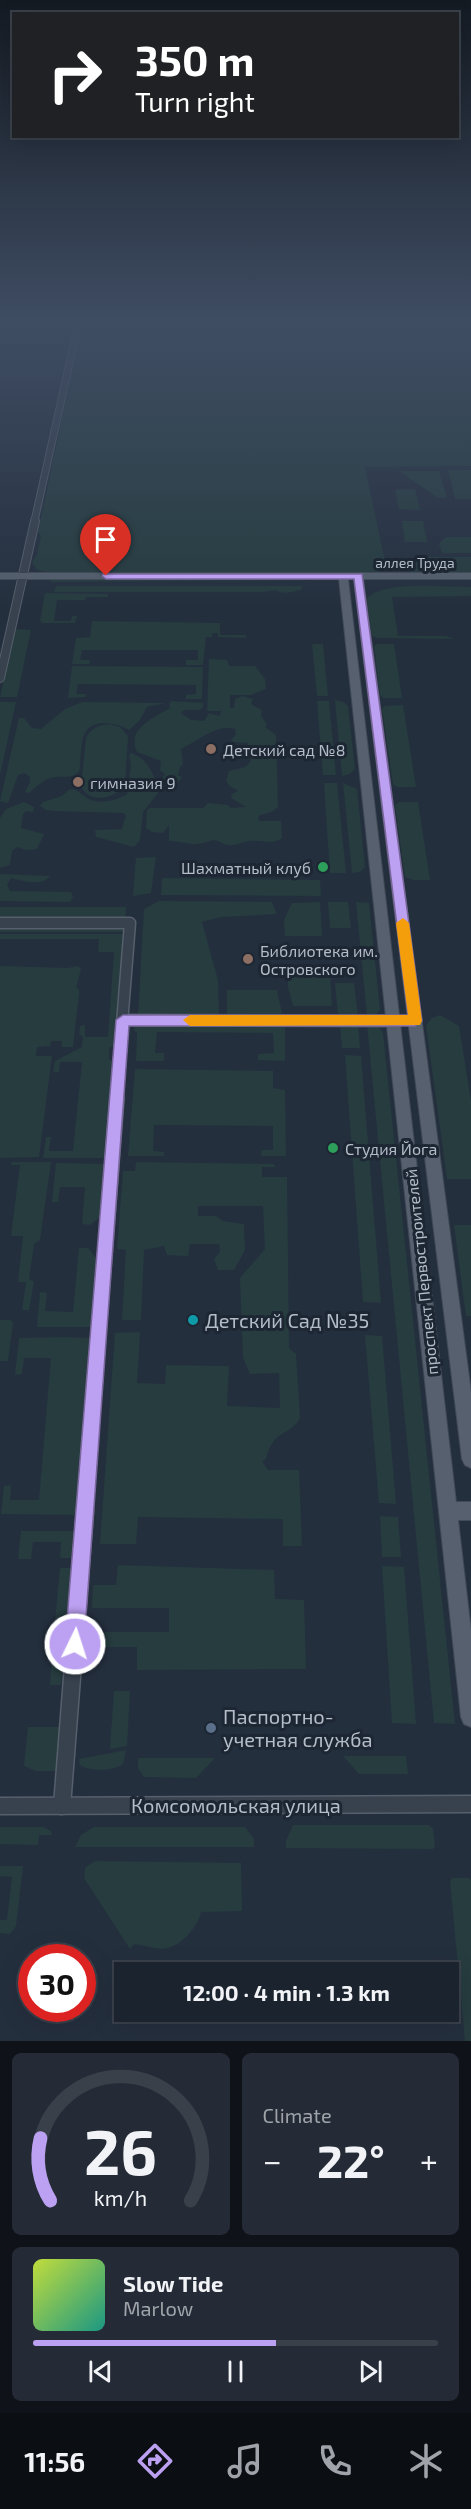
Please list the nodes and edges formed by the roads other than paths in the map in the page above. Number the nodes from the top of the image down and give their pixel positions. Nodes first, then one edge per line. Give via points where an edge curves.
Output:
1 (57, 420) edge
2 (0, 576) edge
3 (471, 576) edge
4 (22, 580) junction
5 (344, 580) junction
6 (359, 580) junction
7 (0, 585) edge
8 (471, 585) edge
9 (351, 640) junction
10 (367, 640) junction
11 (0, 678) edge
12 (357, 702) junction
13 (375, 702) junction
14 (366, 780) junction
15 (384, 780) junction
16 (378, 887) junction
17 (398, 887) junction
18 (0, 923) edge
19 (123, 1020) junction
20 (393, 1021) junction
21 (415, 1021) junction
22 (427, 1326) junction
23 (454, 1326) junction
24 (431, 1357) junction
25 (458, 1357) junction
26 (471, 1460) edge
27 (448, 1511) junction
28 (471, 1511) edge
29 (471, 1717) edge
30 (471, 1804) edge
31 (0, 1806) edge
32 (62, 1806) junction

1 - 4 street
2 - 4 main road, аллея Труда
3 - 6 main road, аллея Труда
4 - 5 main road, аллея Труда
4 - 7 main road, аллея Труда
4 - 11 street
5 - 6 main road, аллея Труда
5 - 9 main road, проспект Первостроителей
6 - 8 main road, аллея Труда
6 - 10 main road, проспект Первостроителей
9 - 10 main road
9 - 12 main road, проспект Первостроителей
10 - 13 main road, проспект Первостроителей
12 - 13 main road
12 - 14 main road, проспект Первостроителей
13 - 15 main road, проспект Первостроителей
14 - 15 main road
14 - 16 main road, проспект Первостроителей
15 - 17 main road, проспект Первостроителей
16 - 17 main road
16 - 20 main road, проспект Первостроителей
17 - 21 main road, проспект Первостроителей
18 - 19 street via 130,923
19 - 20 street
19 - 32 street
20 - 21 main road
20 - 22 main road, проспект Первостроителей
21 - 23 main road, проспект Первостроителей
22 - 23 main road
22 - 24 main road, проспект Первостроителей
23 - 25 main road, проспект Первостроителей
24 - 25 main road
24 - 27 main road, проспект Первостроителей
25 - 26 main road, проспект Первостроителей
27 - 28 main road
27 - 29 main road, проспект Первостроителей
30 - 32 street, Комсомольская улица
31 - 32 street, Комсомольская улица

